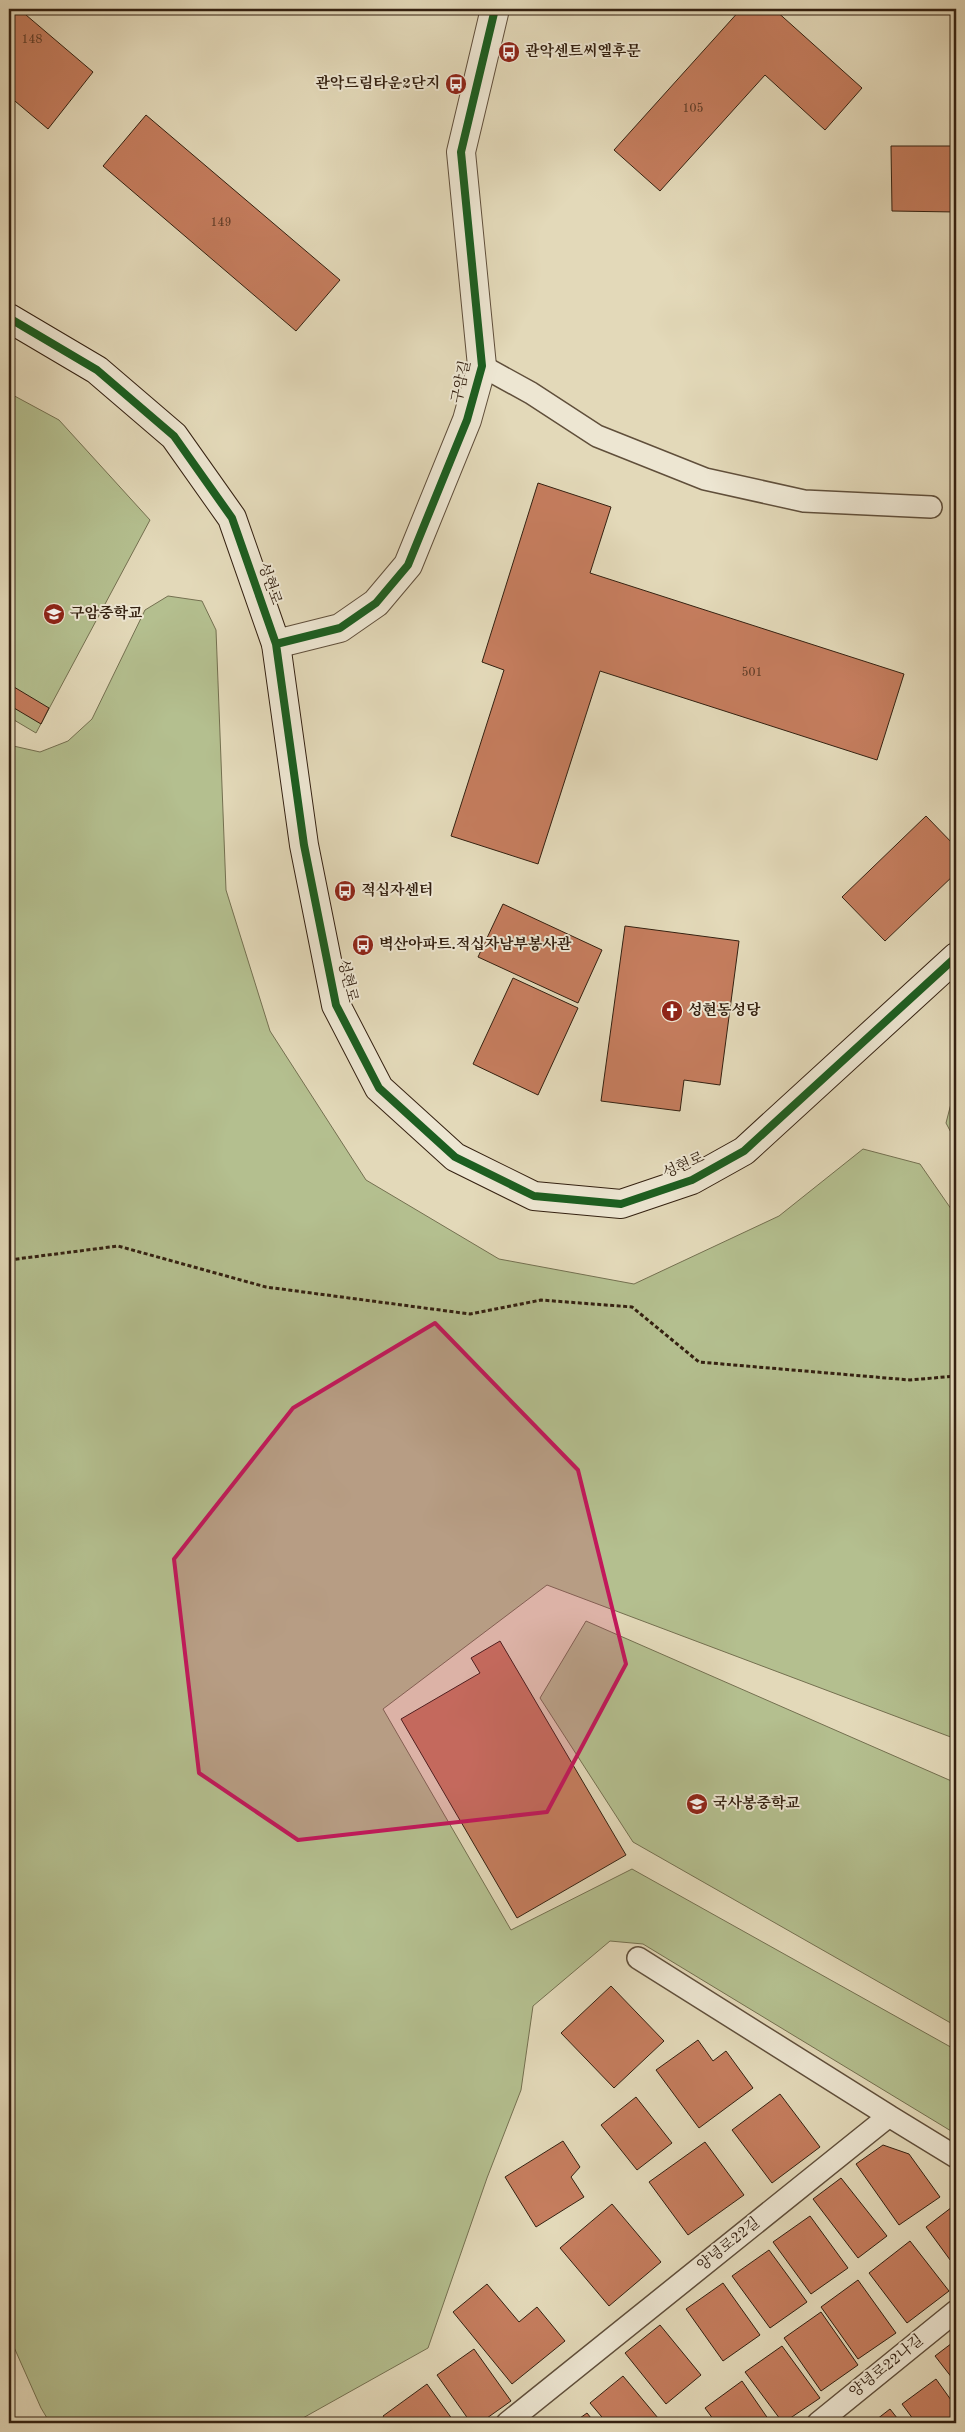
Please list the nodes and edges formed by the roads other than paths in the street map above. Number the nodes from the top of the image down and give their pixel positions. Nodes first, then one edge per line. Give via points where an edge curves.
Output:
1 (495, 9) edge
2 (9, 318) edge
3 (482, 366) junction
4 (931, 507) dead end
5 (276, 644) junction
6 (956, 957) edge
7 (638, 1958) dead end
8 (889, 2116) junction
9 (956, 2157) edge
10 (956, 2311) edge
11 (507, 2423) edge
12 (818, 2423) edge

1 - 3 street, 구암길 via 461,152
2 - 5 street, 성현로 via 98,370 174,436 232,518
3 - 4 lane via 531,392 597,436 705,479 804,501
3 - 5 street, 구암길 via 467,420 408,565 376,603 340,628
5 - 6 street, 성현로 via 304,845 336,1005 379,1088 455,1157 534,1196 621,1204 692,1180 744,1151
7 - 8 lane
8 - 9 lane
8 - 11 lane, 양녕로22길
10 - 12 lane, 양녕로22나길

